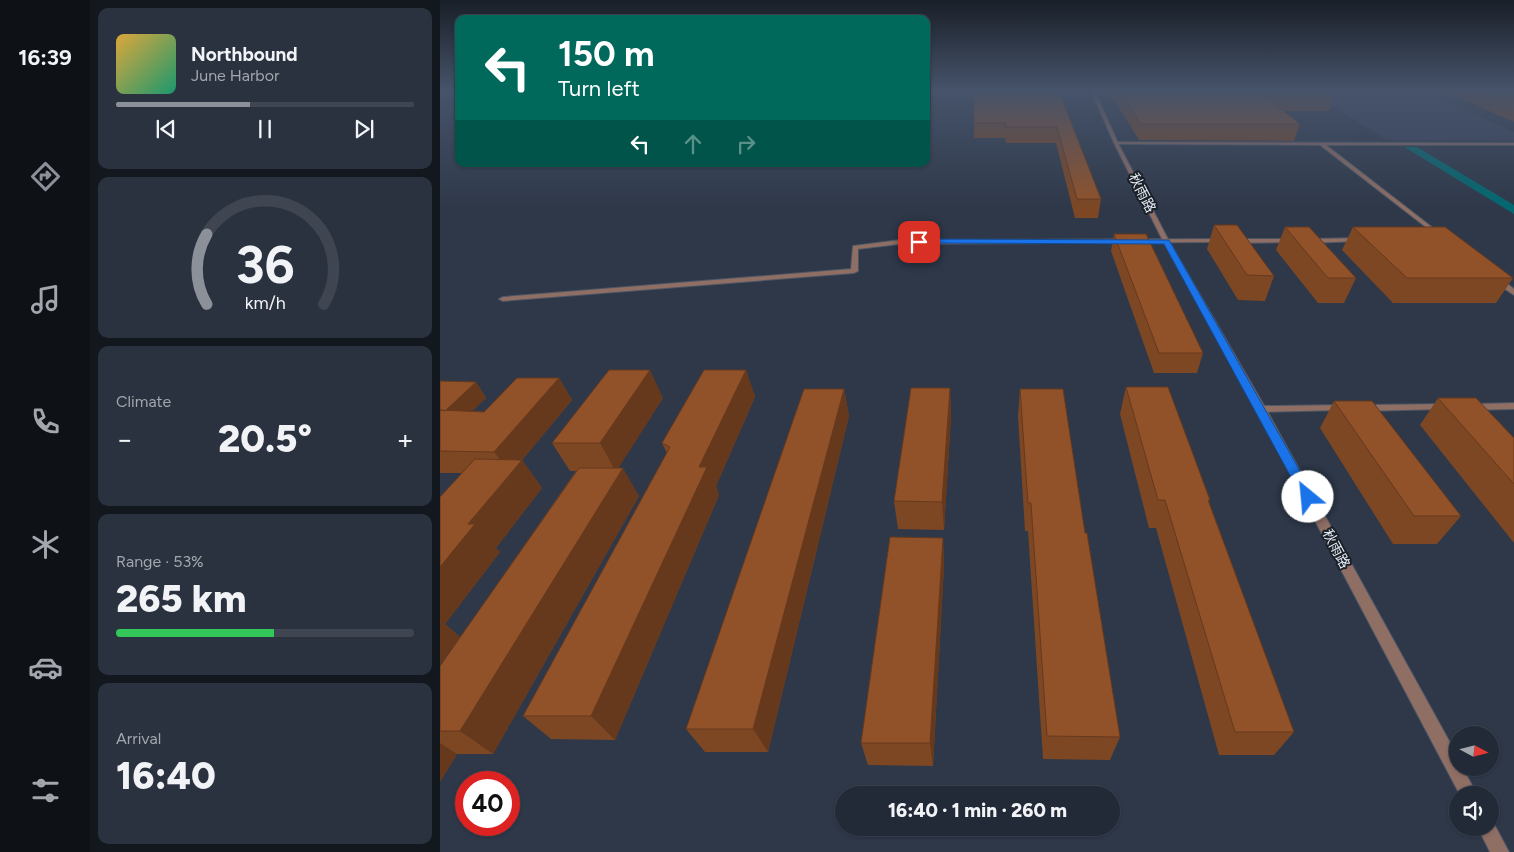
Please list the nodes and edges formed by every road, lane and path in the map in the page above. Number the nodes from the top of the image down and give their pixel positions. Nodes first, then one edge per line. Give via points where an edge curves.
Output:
1 (1110, 129) edge
2 (1116, 143) junction
3 (1320, 144) junction
4 (1514, 144) edge
5 (1366, 240) edge
6 (1436, 240) edge
7 (1166, 242) junction
8 (1491, 275) edge
9 (1514, 293) edge
10 (503, 299) dead end
11 (1514, 406) edge
12 (1261, 410) junction
13 (1464, 786) edge
14 (1491, 836) edge
15 (1500, 852) edge

1 - 2 street, 秋雨路
2 - 3 street
2 - 7 street, 秋雨路
3 - 4 street
3 - 6 street via 1446,240
5 - 7 street
7 - 10 street via 900,242 854,247 854,272
7 - 12 street, 秋雨路
8 - 9 street
11 - 12 street
12 - 13 street, 秋雨路
14 - 15 street

